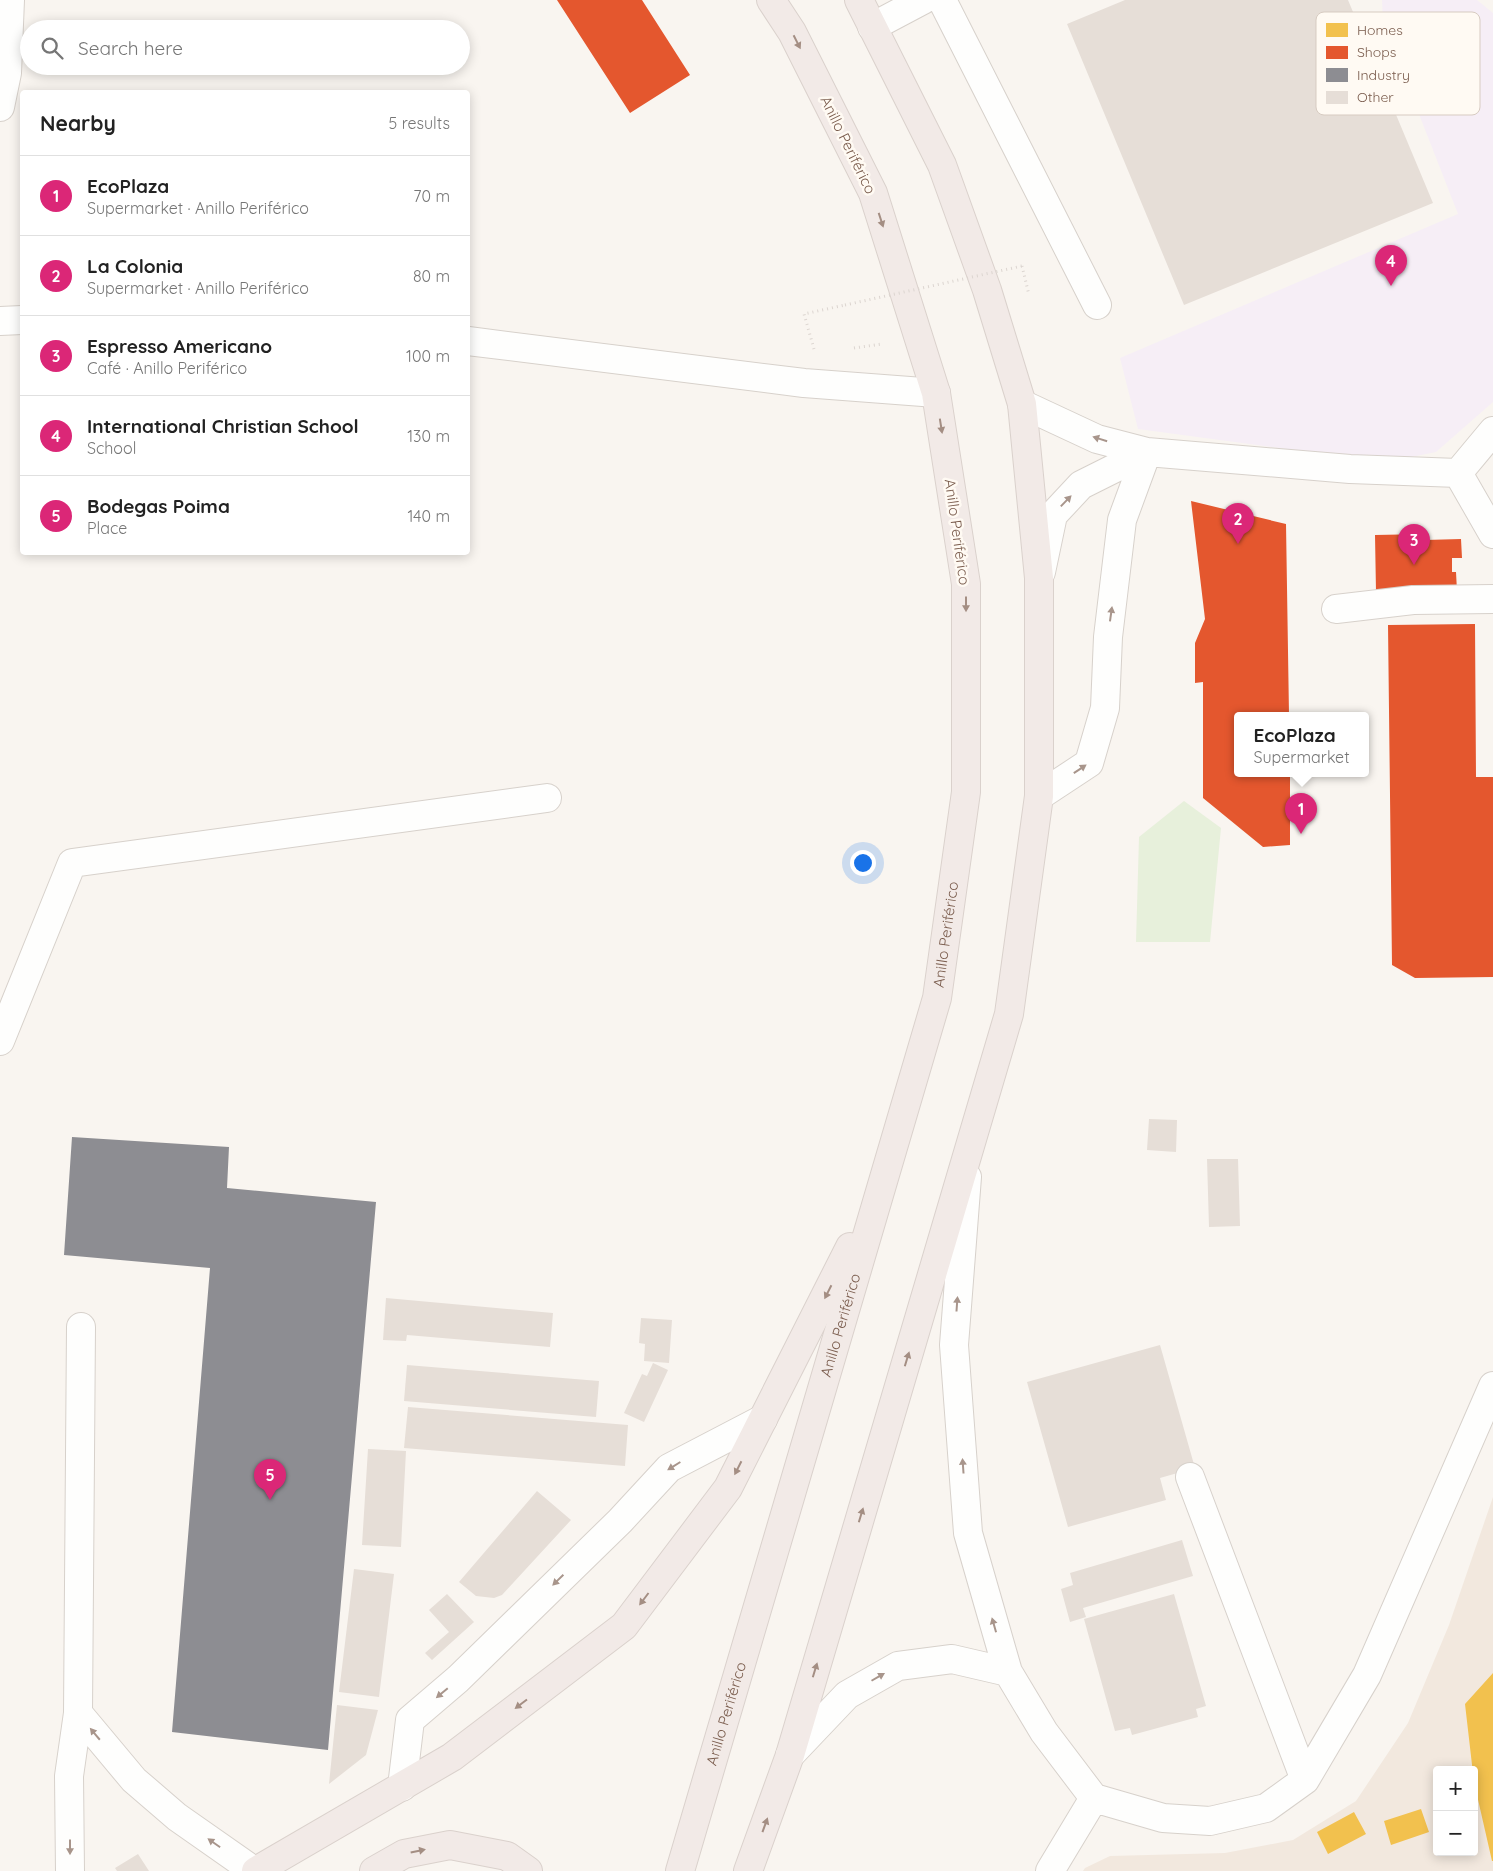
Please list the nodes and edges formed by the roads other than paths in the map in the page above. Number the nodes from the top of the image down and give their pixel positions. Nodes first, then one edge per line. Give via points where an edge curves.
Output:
1 (10, 0) edge
2 (771, 0) edge
3 (859, 0) edge
4 (923, 0) edge
5 (942, 0) edge
6 (872, 27) junction
7 (0, 106) edge
8 (1097, 305) dead end
9 (20, 320) edge
10 (0, 321) edge
11 (470, 342) edge
12 (936, 392) junction
13 (1022, 404) junction
14 (1493, 431) edge
15 (1147, 452) junction
16 (1458, 473) junction
17 (1490, 521) edge
18 (1039, 578) junction
19 (1493, 599) edge
20 (1336, 609) dead end
21 (1039, 796) junction
22 (547, 798) dead end
23 (0, 1041) edge
24 (968, 1152) junction
25 (881, 1186) junction
26 (81, 1327) dead end
27 (1493, 1386) edge
28 (763, 1419) junction
29 (1190, 1477) dead end
30 (1008, 1672) junction
31 (78, 1713) junction
32 (790, 1755) junction
33 (1305, 1780) junction
34 (402, 1787) junction
35 (1094, 1798) junction
36 (70, 1871) edge
37 (255, 1871) edge
38 (374, 1871) edge
39 (528, 1871) edge
40 (680, 1871) edge
41 (748, 1871) edge
42 (1050, 1871) edge

1 - 7 street via 7,73
2 -> 12 highway, Anillo Periférico via 792,32 873,193
3 - 6 highway
4 - 6 street
5 - 8 street
6 - 13 highway via 942,165 987,290
9 - 10 street
11 - 12 street via 804,383
12 -> 25 highway, Anillo Periférico via 966,584 966,792 937,998
15 -> 13 street via 1097,439
13 - 18 highway
14 - 16 street
15 - 16 street via 1350,469
18 -> 15 street via 1053,515 1081,485
21 -> 15 street via 1089,763 1105,708 1108,637 1122,520
16 - 17 street
18 - 21 highway
19 - 20 street via 1413,600
21 - 24 highway via 1009,1014
22 - 23 street via 72,864
30 -> 24 street via 968,1533 954,1345
32 -> 24 highway
25 -> 28 highway
25 - 40 highway, Anillo Periférico
26 - 31 street
27 - 33 street via 1367,1675
28 -> 34 highway via 728,1488 624,1626 452,1757
28 -> 34 street via 670,1468 458,1679 410,1720
29 - 33 street
32 -> 30 street via 847,1695 898,1666 952,1659
30 - 35 street via 1044,1732
31 -> 36 street via 69,1776
37 -> 31 street via 177,1817 134,1780
41 -> 32 highway
33 - 35 street via 1266,1808 1210,1820 1163,1818
34 - 37 highway
35 - 42 street
38 -> 39 highway via 404,1854 450,1845 507,1856

